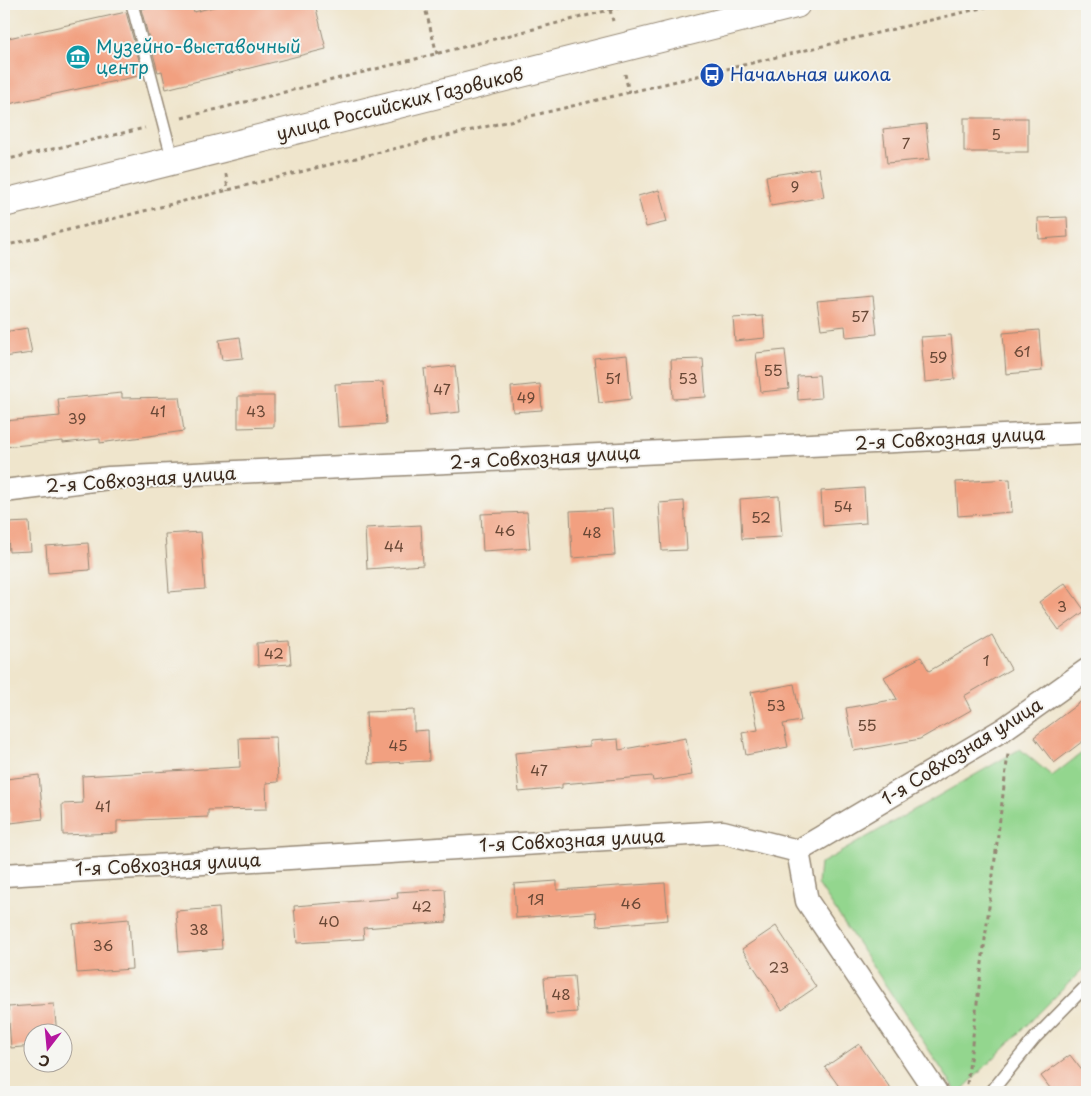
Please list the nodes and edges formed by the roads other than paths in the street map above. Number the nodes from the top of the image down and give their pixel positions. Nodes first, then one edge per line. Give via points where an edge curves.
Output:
1 (132, 4) edge
2 (796, 4) edge
3 (173, 161) junction
4 (4, 204) edge
5 (1087, 432) edge
6 (4, 491) edge
7 (1087, 670) edge
8 (798, 851) junction
9 (4, 875) edge
10 (1087, 985) edge
11 (936, 1092) edge
12 (991, 1092) edge

1 - 3 lane
2 - 3 main road, улица Российских Газовиков
3 - 4 main road, улица Российских Газовиков
5 - 6 street, 2-я Совхозная улица via 109,478
7 - 8 street, 1-я Совхозная улица via 1012,724
8 - 9 street, 1-я Совхозная улица via 723,832
8 - 11 street via 807,901
10 - 12 lane via 1034,1039

